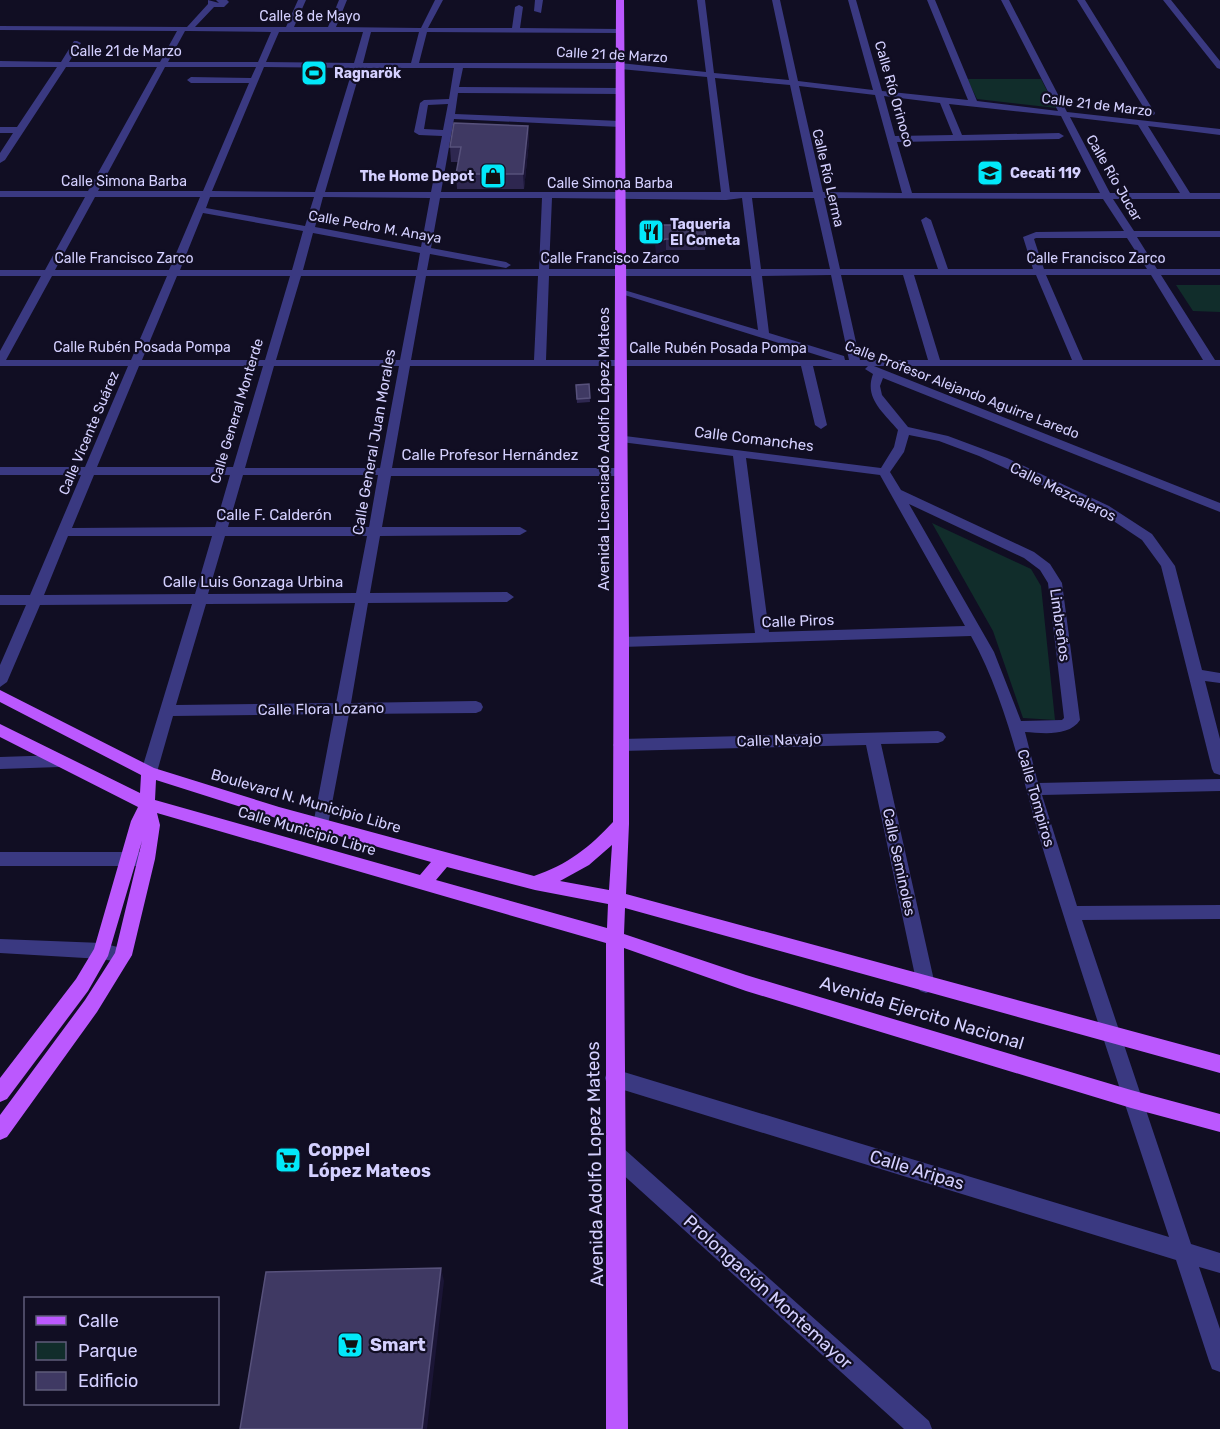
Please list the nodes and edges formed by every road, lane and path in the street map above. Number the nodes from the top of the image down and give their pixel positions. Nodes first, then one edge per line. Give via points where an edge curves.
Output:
1 (302, 0) edge
2 (343, 0) edge
3 (439, 0) edge
4 (539, 0) edge
5 (620, 0) edge
6 (701, 0) edge
7 (776, 0) edge
8 (852, 0) edge
9 (931, 0) edge
10 (1005, 0) edge
11 (1081, 0) edge
12 (1167, 0) edge
13 (217, 2) edge
14 (519, 7) dead end
15 (538, 11) dead end
16 (0, 28) edge
17 (186, 29) junction
18 (276, 30) junction
19 (289, 30) junction
20 (331, 30) junction
21 (368, 30) junction
22 (423, 30) junction
23 (516, 31) junction
24 (620, 31) junction
25 (77, 44) dead end
26 (0, 63) edge
27 (64, 64) junction
28 (163, 64) junction
29 (261, 65) junction
30 (358, 65) junction
31 (414, 66) junction
32 (459, 66) junction
33 (620, 66) junction
34 (1220, 66) edge
35 (711, 75) junction
36 (191, 80) dead end
37 (255, 81) junction
38 (793, 83) junction
39 (620, 91) junction
40 (878, 93) junction
41 (454, 96) junction
42 (944, 101) junction
43 (974, 105) junction
44 (1063, 114) junction
45 (1151, 114) dead end
46 (450, 116) junction
47 (620, 124) junction
48 (1142, 124) junction
49 (0, 130) edge
50 (20, 130) junction
51 (1220, 132) edge
52 (446, 133) junction
53 (1059, 136) dead end
54 (891, 138) junction
55 (959, 138) junction
56 (0, 160) edge
57 (0, 194) edge
58 (91, 194) junction
59 (207, 194) junction
60 (320, 195) junction
61 (436, 195) junction
62 (547, 196) junction
63 (620, 196) junction
64 (1107, 196) junction
65 (1187, 196) junction
66 (1220, 196) edge
67 (726, 197) junction
68 (747, 197) junction
69 (819, 197) junction
70 (908, 197) junction
71 (201, 210) junction
72 (926, 219) dead end
73 (309, 230) junction
74 (1131, 234) junction
75 (1220, 234) edge
76 (426, 250) junction
77 (297, 272) junction
78 (422, 272) junction
79 (944, 272) junction
80 (1220, 272) edge
81 (0, 273) edge
82 (48, 273) junction
83 (174, 273) junction
84 (544, 273) junction
85 (620, 273) junction
86 (758, 273) junction
87 (835, 273) junction
88 (908, 273) junction
89 (1040, 273) junction
90 (1155, 273) junction
91 (620, 292) junction
92 (764, 336) junction
93 (0, 362) edge
94 (135, 362) junction
95 (270, 362) junction
96 (620, 362) junction
97 (855, 362) junction
98 (405, 363) junction
99 (540, 363) junction
100 (806, 363) junction
101 (935, 363) junction
102 (1079, 363) junction
103 (1216, 363) edge
104 (879, 372) junction
105 (821, 424) dead end
106 (904, 430) junction
107 (621, 438) junction
108 (739, 454) junction
109 (0, 471) edge
110 (89, 471) junction
111 (238, 471) junction
112 (385, 472) junction
113 (621, 472) junction
114 (884, 472) junction
115 (896, 493) junction
116 (1220, 508) edge
117 (375, 531) junction
118 (520, 531) dead end
119 (63, 532) junction
120 (220, 532) junction
121 (507, 597) dead end
122 (362, 598) junction
123 (199, 599) junction
124 (0, 600) edge
125 (34, 600) junction
126 (976, 631) junction
127 (763, 639) junction
128 (622, 642) junction
129 (1196, 675) junction
130 (1220, 678) edge
131 (0, 682) edge
132 (0, 695) edge
133 (476, 707) dead end
134 (342, 709) junction
135 (166, 711) junction
136 (1016, 726) junction
137 (0, 730) edge
138 (938, 737) dead end
139 (872, 738) junction
140 (621, 745) junction
141 (60, 761) junction
142 (0, 763) edge
143 (1220, 769) edge
144 (149, 772) junction
145 (1220, 785) edge
146 (1032, 789) junction
147 (147, 804) junction
148 (621, 824) junction
149 (321, 825) junction
150 (0, 859) edge
151 (127, 859) junction
152 (147, 859) junction
153 (443, 859) junction
154 (424, 883) junction
155 (535, 883) junction
156 (617, 899) junction
157 (1220, 912) edge
158 (1071, 913) junction
159 (1189, 913) junction
160 (1220, 921) edge
161 (615, 938) junction
162 (0, 946) edge
163 (102, 951) junction
164 (123, 955) junction
165 (926, 985) junction
166 (1112, 1035) junction
167 (1220, 1064) edge
168 (614, 1078) junction
169 (0, 1093) edge
170 (1131, 1099) junction
171 (1220, 1123) edge
172 (0, 1131) edge
173 (616, 1155) junction
174 (1184, 1252) junction
175 (1220, 1263) edge
176 (1220, 1361) edge
177 (617, 1429) edge
178 (921, 1429) edge

1 - 19 street
2 - 20 street
3 - 22 street
4 - 15 street
5 - 24 main road, Avenida Licenciado Adolfo López Mateos
6 - 35 street
7 - 38 street, Calle Río Lerma
8 - 40 street, Calle Río Orinoco
9 - 43 street
10 - 44 street, Calle Río Jucar
11 - 45 street
12 - 34 street
13 - 17 street
14 - 23 street
16 - 17 street, Calle 8 de Mayo
17 - 18 street, Calle 8 de Mayo
17 - 28 street
18 - 19 street, Calle 8 de Mayo
18 - 29 street, Calle Vicente Suárez
19 - 20 street, Calle 8 de Mayo
20 - 21 street, Calle 8 de Mayo
21 - 22 street, Calle 8 de Mayo
21 - 30 street, Calle General Monterde
22 - 23 street, Calle 8 de Mayo
22 - 31 street
23 - 24 street, Calle 8 de Mayo
24 - 33 main road, Avenida Licenciado Adolfo López Mateos
25 - 27 street
26 - 27 street, Calle 21 de Marzo
27 - 28 street, Calle 21 de Marzo
27 - 50 street
28 - 29 street, Calle 21 de Marzo
28 - 58 street
29 - 30 street, Calle 21 de Marzo
29 - 37 street, Calle Vicente Suárez
30 - 31 street, Calle 21 de Marzo
30 - 60 street, Calle General Monterde
31 - 32 street, Calle 21 de Marzo
32 - 33 street, Calle 21 de Marzo
32 - 41 street, Calle General Juan Morales
33 - 35 street, Calle 21 de Marzo
33 - 39 main road, Avenida Licenciado Adolfo López Mateos
35 - 38 street, Calle 21 de Marzo
35 - 67 street
36 - 37 street
37 - 59 street, Calle Vicente Suárez
38 - 40 street, Calle 21 de Marzo
38 - 69 street, Calle Río Lerma
39 - 41 street
39 - 47 main road, Avenida Licenciado Adolfo López Mateos
40 - 42 street, Calle 21 de Marzo
40 - 54 street, Calle Río Orinoco
41 - 46 street, Calle General Juan Morales
41 - 52 street via 424,103 419,131
42 - 43 street, Calle 21 de Marzo
42 - 55 street
43 - 44 street, Calle 21 de Marzo
44 - 48 street, Calle 21 de Marzo
44 - 64 street, Calle Río Jucar
46 - 47 street
46 - 52 street, Calle General Juan Morales
47 - 63 main road, Avenida Licenciado Adolfo López Mateos
48 - 51 street, Calle 21 de Marzo
48 - 65 street
49 - 50 street
50 - 56 street
52 - 61 street, Calle General Juan Morales
53 - 55 street
54 - 55 street
54 - 70 street, Calle Río Orinoco
57 - 58 street, Calle Simona Barba
58 - 59 street, Calle Simona Barba
58 - 82 street
59 - 60 street, Calle Simona Barba
59 - 71 street, Calle Vicente Suárez
60 - 61 street, Calle Simona Barba
60 - 73 street, Calle General Monterde
61 - 62 street, Calle Simona Barba
61 - 76 street, Calle General Juan Morales
62 - 63 street, Calle Simona Barba
62 - 84 street
63 - 67 street, Calle Simona Barba
63 - 85 main road, Avenida Licenciado Adolfo López Mateos
64 - 65 street, Calle Simona Barba
64 - 70 street, Calle Simona Barba
64 - 74 street, Calle Río Jucar
65 - 66 street, Calle Simona Barba
67 - 68 street, Calle Simona Barba
68 - 69 street, Calle Simona Barba
68 - 86 street
69 - 70 street, Calle Simona Barba
69 - 87 street, Calle Río Lerma
71 - 73 street, Calle Pedro M. Anaya
71 - 83 street, Calle Vicente Suárez
72 - 79 street
73 - 76 street, Calle Pedro M. Anaya
73 - 77 street, Calle General Monterde
74 - 75 street
74 - 89 street via 1029,236
74 - 90 street, Calle Río Jucar
76 - 78 street, Calle General Juan Morales
76 - 84 street, Calle Pedro M. Anaya
77 - 78 street, Calle Francisco Zarco
77 - 83 street, Calle Francisco Zarco
77 - 95 street, Calle General Monterde
78 - 84 street, Calle Francisco Zarco
78 - 98 street, Calle General Juan Morales
79 - 88 street, Calle Francisco Zarco
79 - 89 street, Calle Francisco Zarco
80 - 90 street, Calle Francisco Zarco
81 - 82 street, Calle Francisco Zarco
82 - 83 street, Calle Francisco Zarco
82 - 93 street
83 - 94 street, Calle Vicente Suárez
84 - 85 street, Calle Francisco Zarco
84 - 99 street
85 - 86 street, Calle Francisco Zarco
85 - 91 main road, Avenida Licenciado Adolfo López Mateos
86 - 87 street, Calle Francisco Zarco
86 - 92 street
87 - 88 street, Calle Francisco Zarco
87 - 97 street, Calle Río Lerma
88 - 101 street
89 - 90 street, Calle Francisco Zarco
89 - 102 street
90 - 103 street, Calle Río Jucar
91 - 92 street, Calle Profesor Alejando Aguirre Laredo
91 - 96 main road, Avenida Licenciado Adolfo López Mateos
92 - 97 street, Calle Profesor Alejando Aguirre Laredo
93 - 94 street, Calle Rubén Posada Pompa
94 - 95 street, Calle Rubén Posada Pompa
94 - 110 street, Calle Vicente Suárez
95 - 98 street, Calle Rubén Posada Pompa
95 - 111 street, Calle General Monterde
96 - 99 street, Calle Rubén Posada Pompa
96 - 100 street, Calle Rubén Posada Pompa
96 - 107 main road, Avenida Licenciado Adolfo López Mateos
97 - 100 street, Calle Rubén Posada Pompa
97 - 101 street, Calle Rubén Posada Pompa
97 - 104 street, Calle Profesor Alejando Aguirre Laredo
98 - 99 street, Calle Rubén Posada Pompa
98 - 112 street, Calle General Juan Morales
100 - 105 street
101 - 102 street, Calle Rubén Posada Pompa
102 - 103 street, Calle Rubén Posada Pompa
104 - 106 street via 874,386 876,395
104 - 116 street, Calle Profesor Alejando Aguirre Laredo
106 - 114 street via 897,455
106 - 129 street, Calle Mezcaleros via 939,437 1028,474 1105,509 1146,536 1168,566
107 - 108 street, Calle Comanches
107 - 113 main road, Avenida Licenciado Adolfo López Mateos
108 - 114 street, Calle Comanches
108 - 127 street
109 - 110 street, Calle Profesor Hernández
110 - 111 street, Calle Profesor Hernández
110 - 119 street, Calle Vicente Suárez
111 - 112 street, Calle Profesor Hernández
111 - 120 street, Calle General Monterde
112 - 113 street, Calle Profesor Hernández
112 - 117 street, Calle General Juan Morales
113 - 128 main road, Avenida Licenciado Adolfo López Mateos
114 - 115 street, Calle Tompiros
115 - 126 street, Calle Tompiros
115 - 136 street, Limbreños via 1029,555 1045,567 1054,583 1072,720 1058,727
117 - 118 street, Calle F. Calderón
117 - 120 street, Calle F. Calderón
117 - 122 street, Calle General Juan Morales
119 - 120 street, Calle F. Calderón
119 - 125 street, Calle Vicente Suárez
120 - 123 street, Calle General Monterde
121 - 122 street, Calle Luis Gonzaga Urbina
122 - 123 street, Calle Luis Gonzaga Urbina
122 - 134 street, Calle General Juan Morales
123 - 125 street, Calle Luis Gonzaga Urbina
123 - 135 street, Calle General Monterde
124 - 125 street, Calle Luis Gonzaga Urbina
125 - 131 street, Calle Vicente Suárez
126 - 127 street, Calle Piros
126 - 136 street, Calle Tompiros
127 - 128 street, Calle Piros
128 - 140 main road, Avenida Licenciado Adolfo López Mateos
129 - 130 street
129 - 143 street, Calle Mezcaleros
132 - 144 main road, Boulevard N. Municipio Libre
133 - 134 street, Calle Flora Lozano
134 - 135 street, Calle Flora Lozano
134 - 149 street, Calle General Juan Morales
135 - 144 street, Calle General Monterde
136 - 146 street, Calle Tompiros
137 - 141 main road, Calle Municipio Libre
138 - 139 street, Calle Navajo
139 - 140 street, Calle Navajo
139 - 165 street, Calle Seminoles
140 - 148 main road, Avenida Licenciado Adolfo López Mateos
141 - 142 street
141 - 147 main road, Calle Municipio Libre
144 - 147 main road, Calle General Monterde
144 - 149 main road, Boulevard N. Municipio Libre
145 - 146 street
146 - 158 street, Calle Tompiros
147 - 151 main road, Calle General Monterde
147 - 152 main road, Calle General Monterde via 152,825
147 - 154 main road, Calle Municipio Libre
148 - 155 main road via 584,862
148 - 156 main road, Avenida Licenciado Adolfo López Mateos
149 - 153 main road, Boulevard N. Municipio Libre
150 - 151 street
151 - 152 street
151 - 163 main road, Calle General Monterde
152 - 164 main road, Calle General Monterde
153 - 154 main road
153 - 155 main road, Boulevard N. Municipio Libre
154 - 161 main road, Calle Municipio Libre
155 - 156 main road, Boulevard N. Municipio Libre
156 - 161 main road, Avenida Adolfo Lopez Mateos
156 - 165 main road, Avenida Ejercito Nacional
157 - 159 street
158 - 159 street
158 - 166 street, Calle Tompiros
159 - 160 street
161 - 168 main road, Avenida Adolfo Lopez Mateos
161 - 170 main road, Avenida Ejercito Nacional via 746,983
162 - 163 street
163 - 164 street
163 - 169 main road, Calle General Monterde via 82,985
164 - 172 main road, Calle General Monterde
165 - 166 main road, Avenida Ejercito Nacional
166 - 167 main road, Avenida Ejercito Nacional
166 - 170 street, Calle Tompiros
168 - 173 main road, Avenida Adolfo Lopez Mateos
168 - 174 street, Calle Aripas
170 - 171 main road, Avenida Ejercito Nacional
170 - 174 street, Calle Tompiros
173 - 177 main road, Avenida Adolfo Lopez Mateos
173 - 178 street, Prolongación Montemayor
174 - 175 street, Calle Aripas
174 - 176 street, Calle Tompiros

